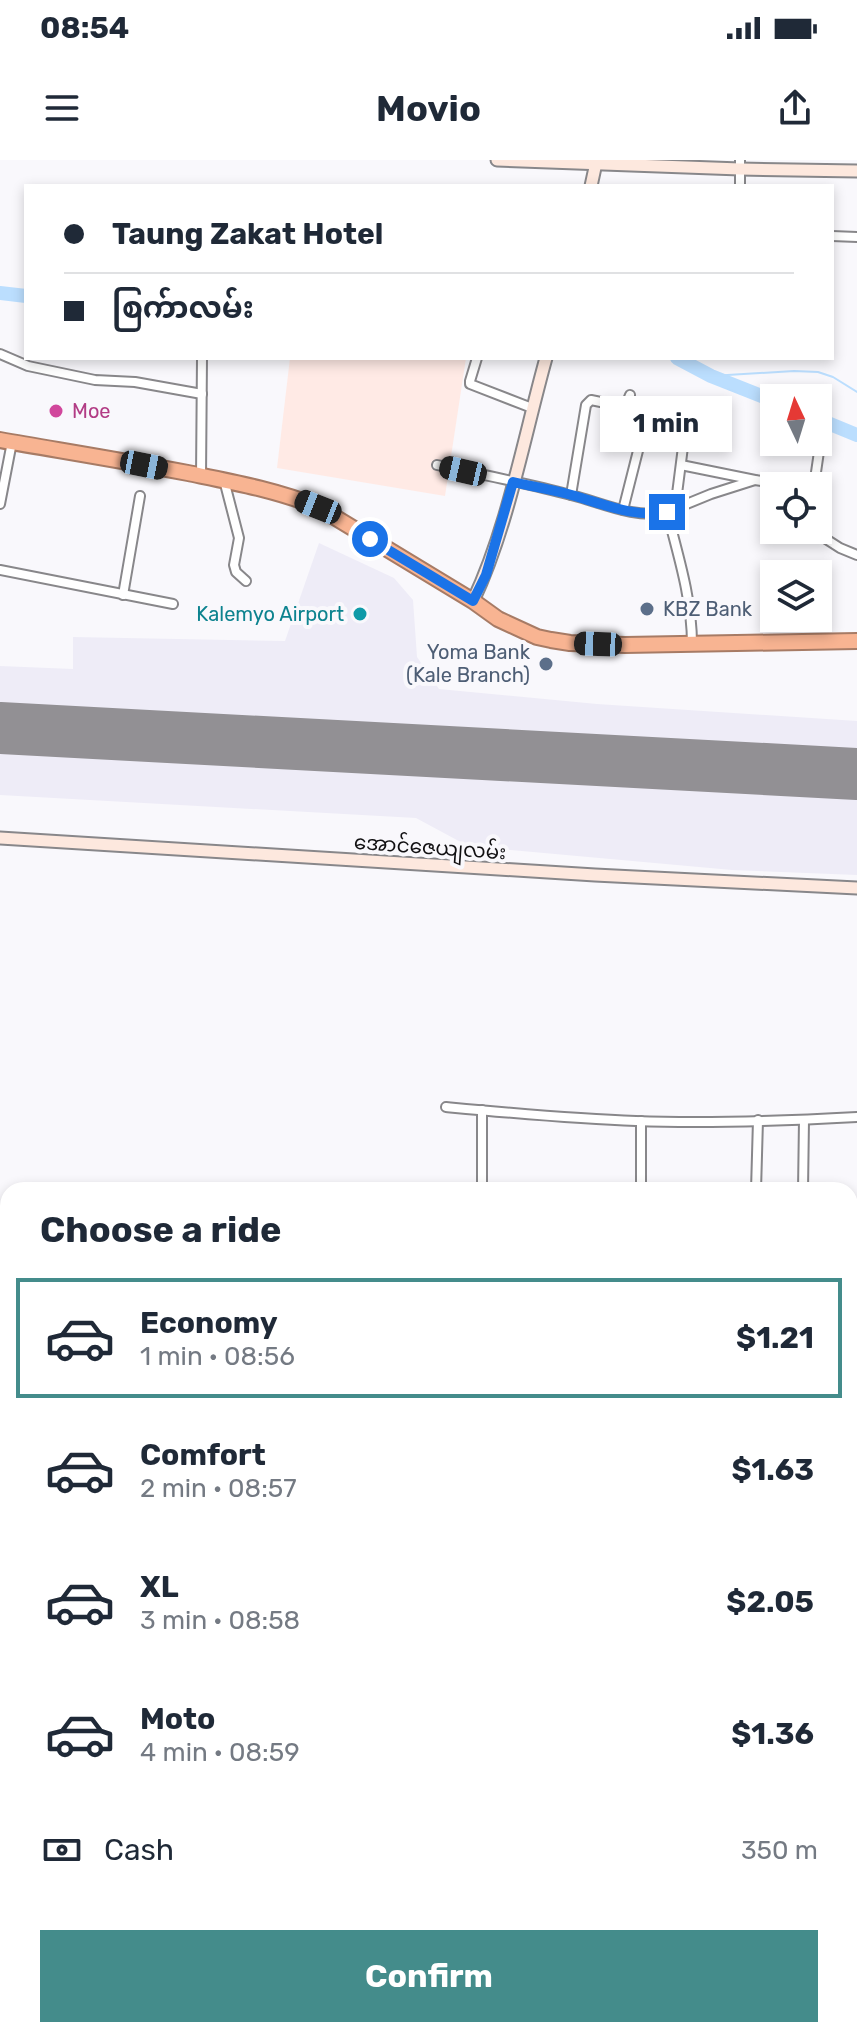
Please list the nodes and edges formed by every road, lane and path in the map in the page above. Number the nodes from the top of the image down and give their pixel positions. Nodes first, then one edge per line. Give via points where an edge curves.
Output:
1 (497, 160) edge
2 (504, 160) edge
3 (597, 162) edge
4 (740, 164) edge
5 (822, 166) edge
6 (857, 171) edge
7 (592, 184) edge
8 (834, 236) edge
9 (857, 237) edge
10 (0, 354) edge
11 (202, 360) edge
12 (476, 360) edge
13 (545, 360) edge
14 (202, 394) junction
15 (630, 395) dead end
16 (625, 407) junction
17 (532, 408) junction
18 (643, 423) junction
19 (6, 441) edge
20 (437, 465) dead end
21 (681, 465) junction
22 (201, 476) junction
23 (223, 479) junction
24 (755, 480) junction
25 (760, 481) edge
26 (513, 482) junction
27 (571, 495) junction
28 (140, 496) dead end
29 (0, 504) edge
30 (623, 510) junction
31 (667, 512) junction
32 (832, 543) edge
33 (857, 555) edge
34 (0, 570) edge
35 (246, 581) dead end
36 (123, 595) junction
37 (473, 601) junction
38 (173, 604) dead end
39 (857, 641) edge
40 (692, 644) junction
41 (0, 838) edge
42 (857, 888) edge
43 (446, 1107) dead end
44 (482, 1110) junction
45 (857, 1117) edge
46 (758, 1120) junction
47 (804, 1120) junction
48 (641, 1121) junction
49 (482, 1182) edge
50 (641, 1182) edge
51 (756, 1182) edge
52 (803, 1182) edge

1 - 2 street
2 - 3 street
3 - 4 street
3 - 7 street
4 - 5 street
5 - 6 street
8 - 9 street
10 - 14 street via 28,366 95,380
11 - 14 street
12 - 17 street via 470,384
13 - 17 street
14 - 22 street
15 - 16 street
16 - 18 street
16 - 27 street via 596,400 586,405
17 - 26 street
18 - 21 street via 683,427
18 - 30 street
19 - 22 highway
19 - 29 street
20 - 26 street
21 - 24 street
21 - 31 street via 677,494
22 - 23 highway
23 - 35 street via 239,538 234,565
23 - 37 highway via 318,507
24 - 25 street
24 - 31 street
26 - 27 street
26 - 37 street via 486,575
27 - 30 street
28 - 36 street
30 - 31 street
31 - 40 street via 688,594
32 - 33 street
34 - 36 street
36 - 38 street
37 - 40 highway via 498,619 551,640
39 - 40 highway
41 - 42 street, အောင်ဇေယျလမ်း
43 - 44 street
44 - 48 street
44 - 49 street
45 - 47 street
46 - 47 street
46 - 48 street
46 - 51 street
47 - 52 street
48 - 50 street

